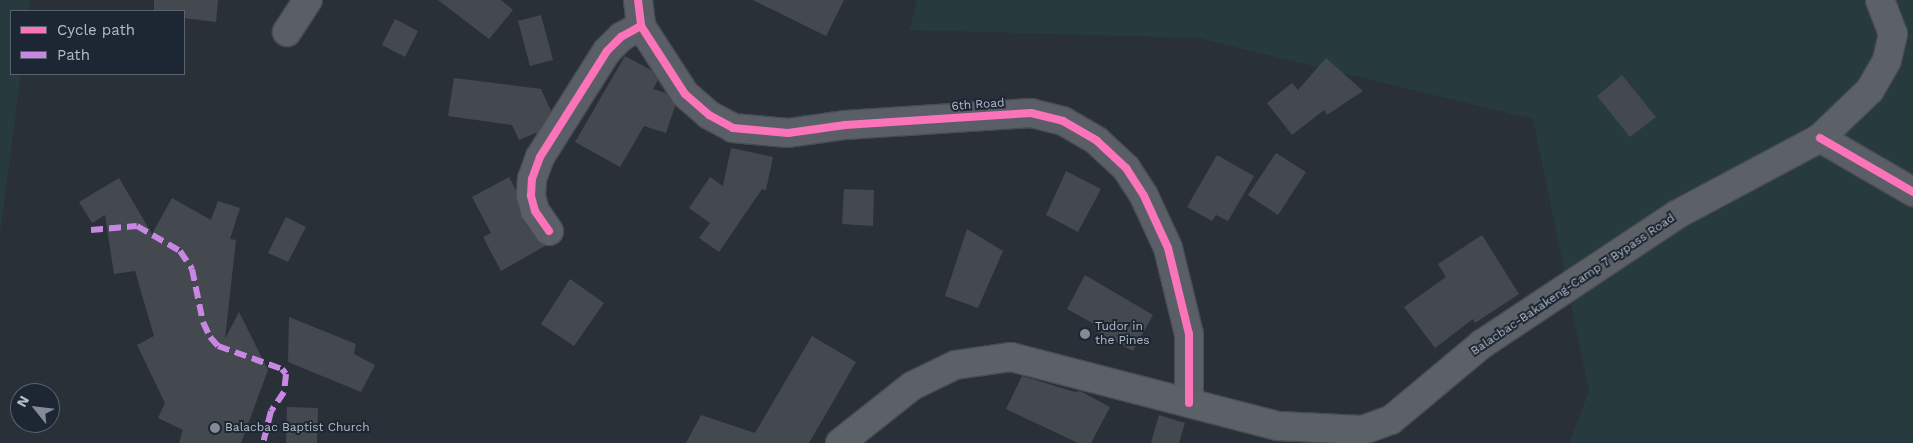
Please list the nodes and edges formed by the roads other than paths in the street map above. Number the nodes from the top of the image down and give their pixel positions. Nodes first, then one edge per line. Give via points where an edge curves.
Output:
1 (308, 0) edge
2 (1880, 0) edge
3 (640, 13) edge
4 (287, 32) dead end
5 (1820, 138) junction
6 (1913, 192) edge
7 (549, 231) dead end
8 (1189, 403) junction
9 (840, 443) edge

1 - 4 street
2 - 5 main road, Balacbac-Bakakeng-Camp 7 Bypass Road via 1893,34 1887,60 1870,90
3 - 7 street via 607,51 540,157 532,178 532,196 535,212
3 - 8 street, 6th Road via 685,94 709,115 733,128 788,133 846,125 1031,113 1063,121 1097,141 1130,175 1168,248 1188,334
5 - 6 street
5 - 8 main road, Balacbac-Bakakeng-Camp 7 Bypass Road via 1676,215 1482,344 1391,420 1363,430 1278,426
8 - 9 main road, Balacbac-Bakakeng-Camp 7 Bypass Road via 1011,357 955,365 912,386

